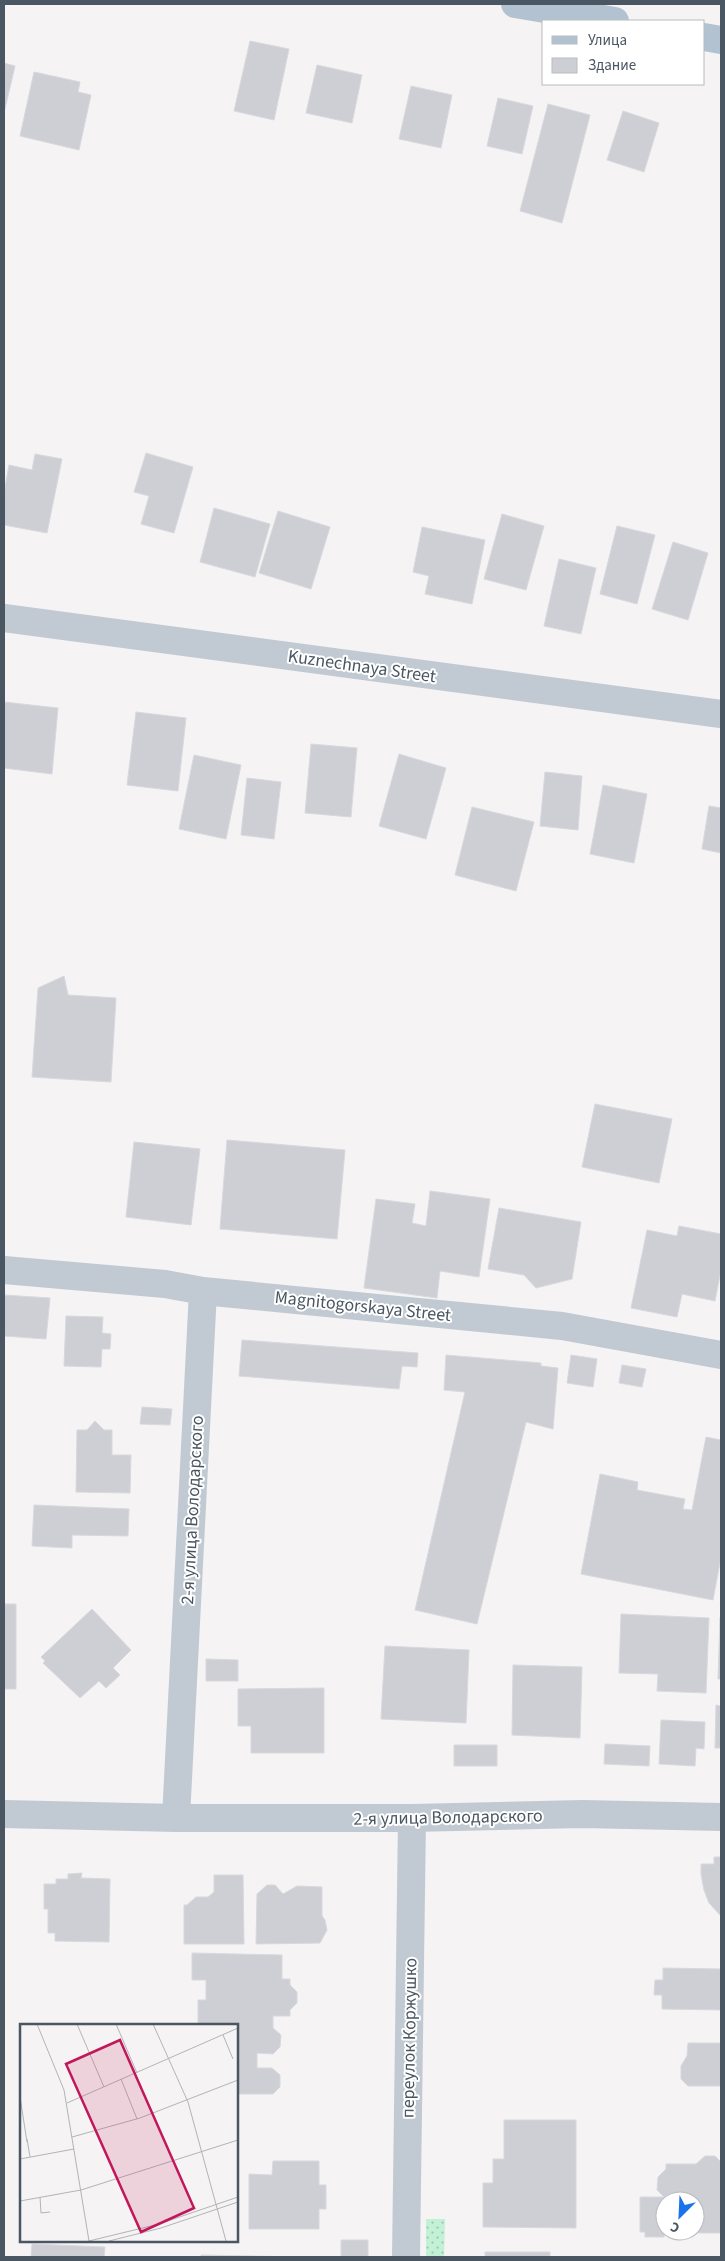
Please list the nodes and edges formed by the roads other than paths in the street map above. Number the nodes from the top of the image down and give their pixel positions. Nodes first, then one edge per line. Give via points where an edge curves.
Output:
1 (515, 4) edge
2 (609, 20) edge
3 (705, 37) edge
4 (721, 40) edge
5 (4, 618) edge
6 (721, 714) edge
7 (4, 1270) edge
8 (203, 1291) junction
9 (721, 1355) edge
10 (4, 1814) edge
11 (721, 1817) edge
12 (176, 1818) junction
13 (412, 1818) junction
14 (406, 2257) edge

1 - 2 main road
3 - 4 main road
5 - 6 street, Kuznechnaya Street
7 - 8 street, Magnitogorskaya Street via 165,1284
8 - 9 street, Magnitogorskaya Street via 562,1326
8 - 12 street, 2-я улица Володарского
10 - 12 street, 2-я улица Володарского
11 - 13 street, 2-я улица Володарского via 582,1814
12 - 13 street, 2-я улица Володарского
13 - 14 street, переулок Коржушко

